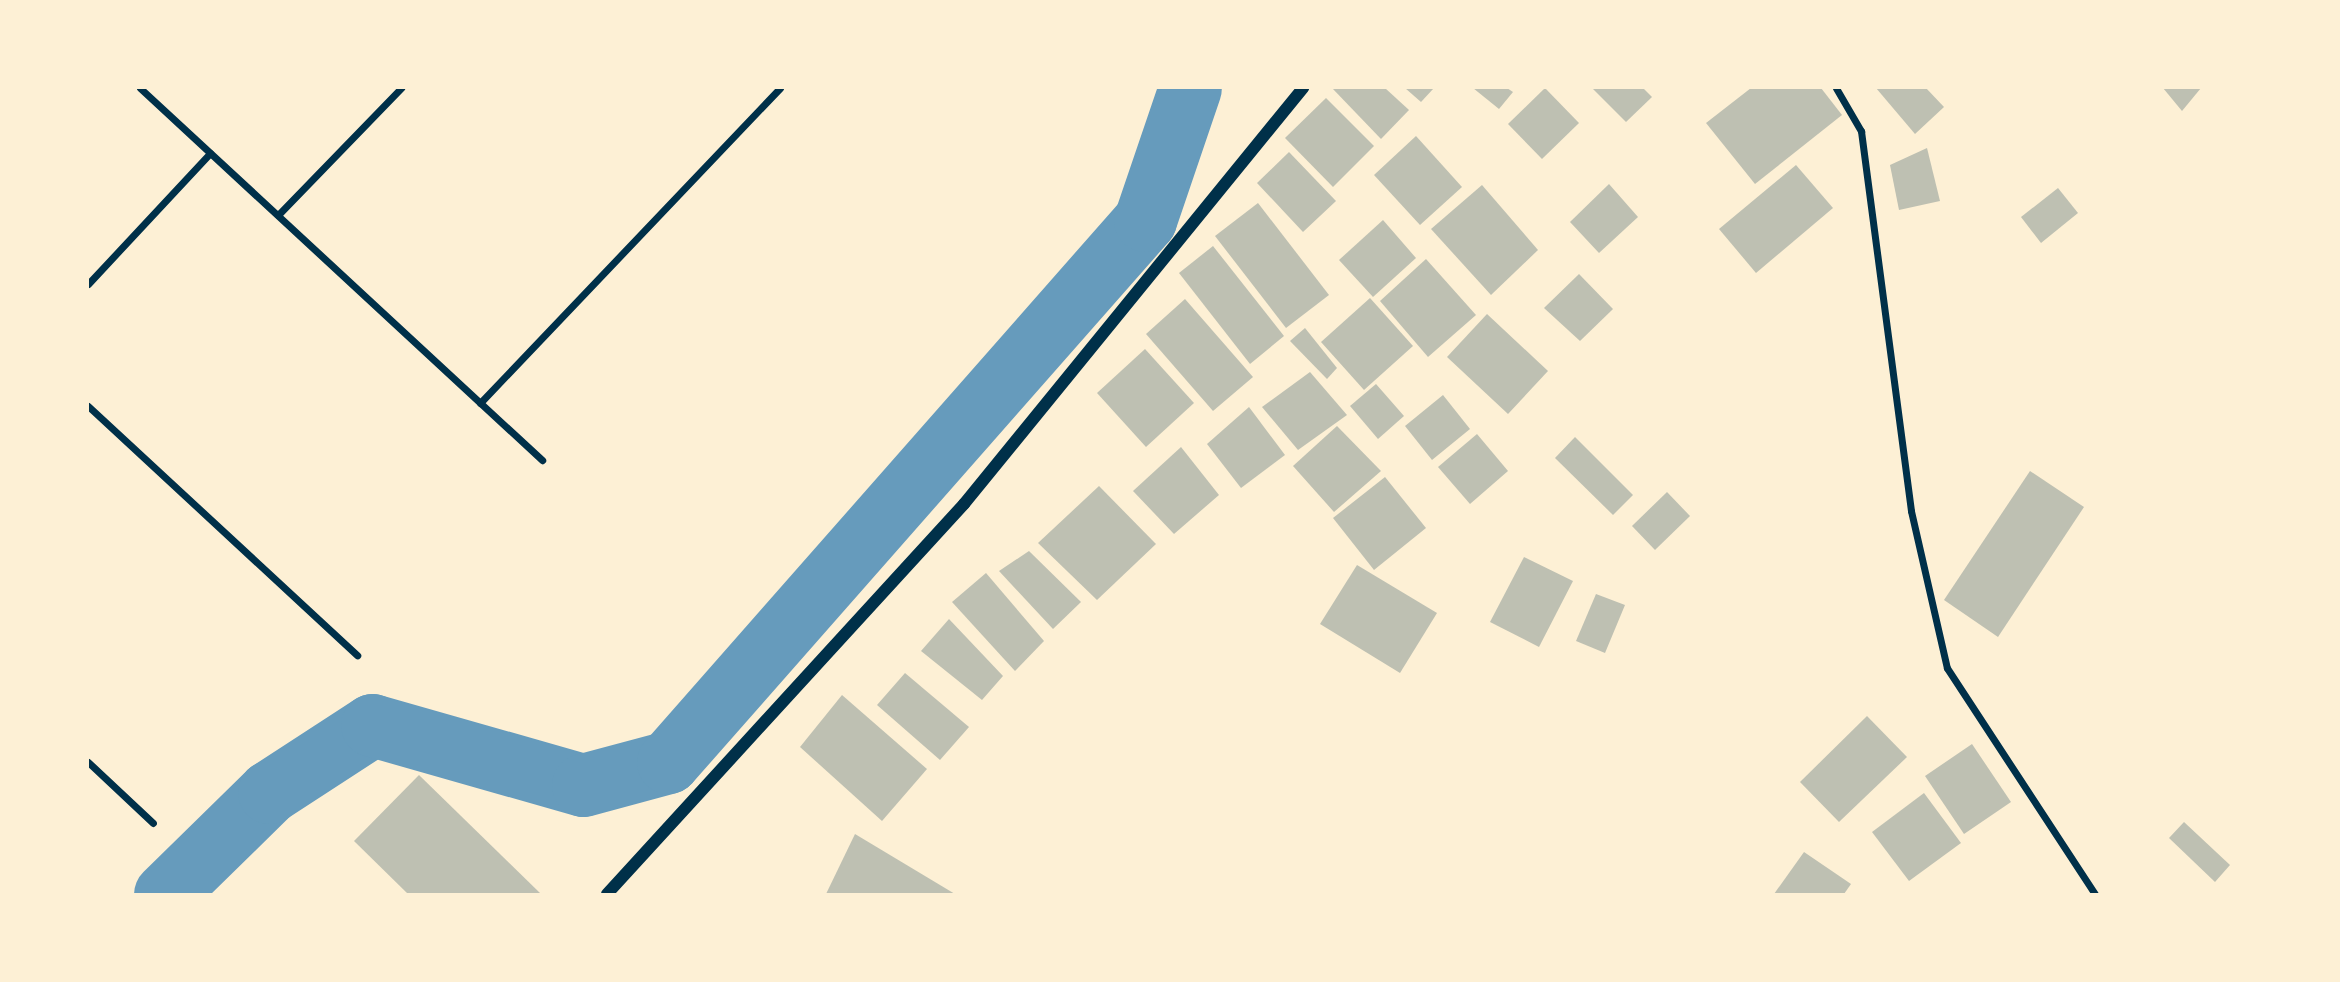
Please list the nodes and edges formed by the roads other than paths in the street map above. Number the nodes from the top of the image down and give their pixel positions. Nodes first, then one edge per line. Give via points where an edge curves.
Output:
1 (140, 88) edge
2 (401, 88) edge
3 (780, 88) edge
4 (1303, 88) edge
5 (1836, 88) edge
6 (210, 153) junction
7 (278, 215) junction
8 (88, 284) edge
9 (480, 403) junction
10 (88, 405) edge
11 (542, 460) dead end
12 (357, 655) dead end
13 (88, 762) edge
14 (153, 823) dead end
15 (607, 894) edge
16 (2095, 894) edge

1 - 6 street
2 - 7 street
3 - 9 street
4 - 15 street via 964,504
5 - 16 street via 1861,131 1911,511 1947,668
6 - 7 street
6 - 8 street
7 - 9 street
9 - 11 street
10 - 12 street
13 - 14 street

